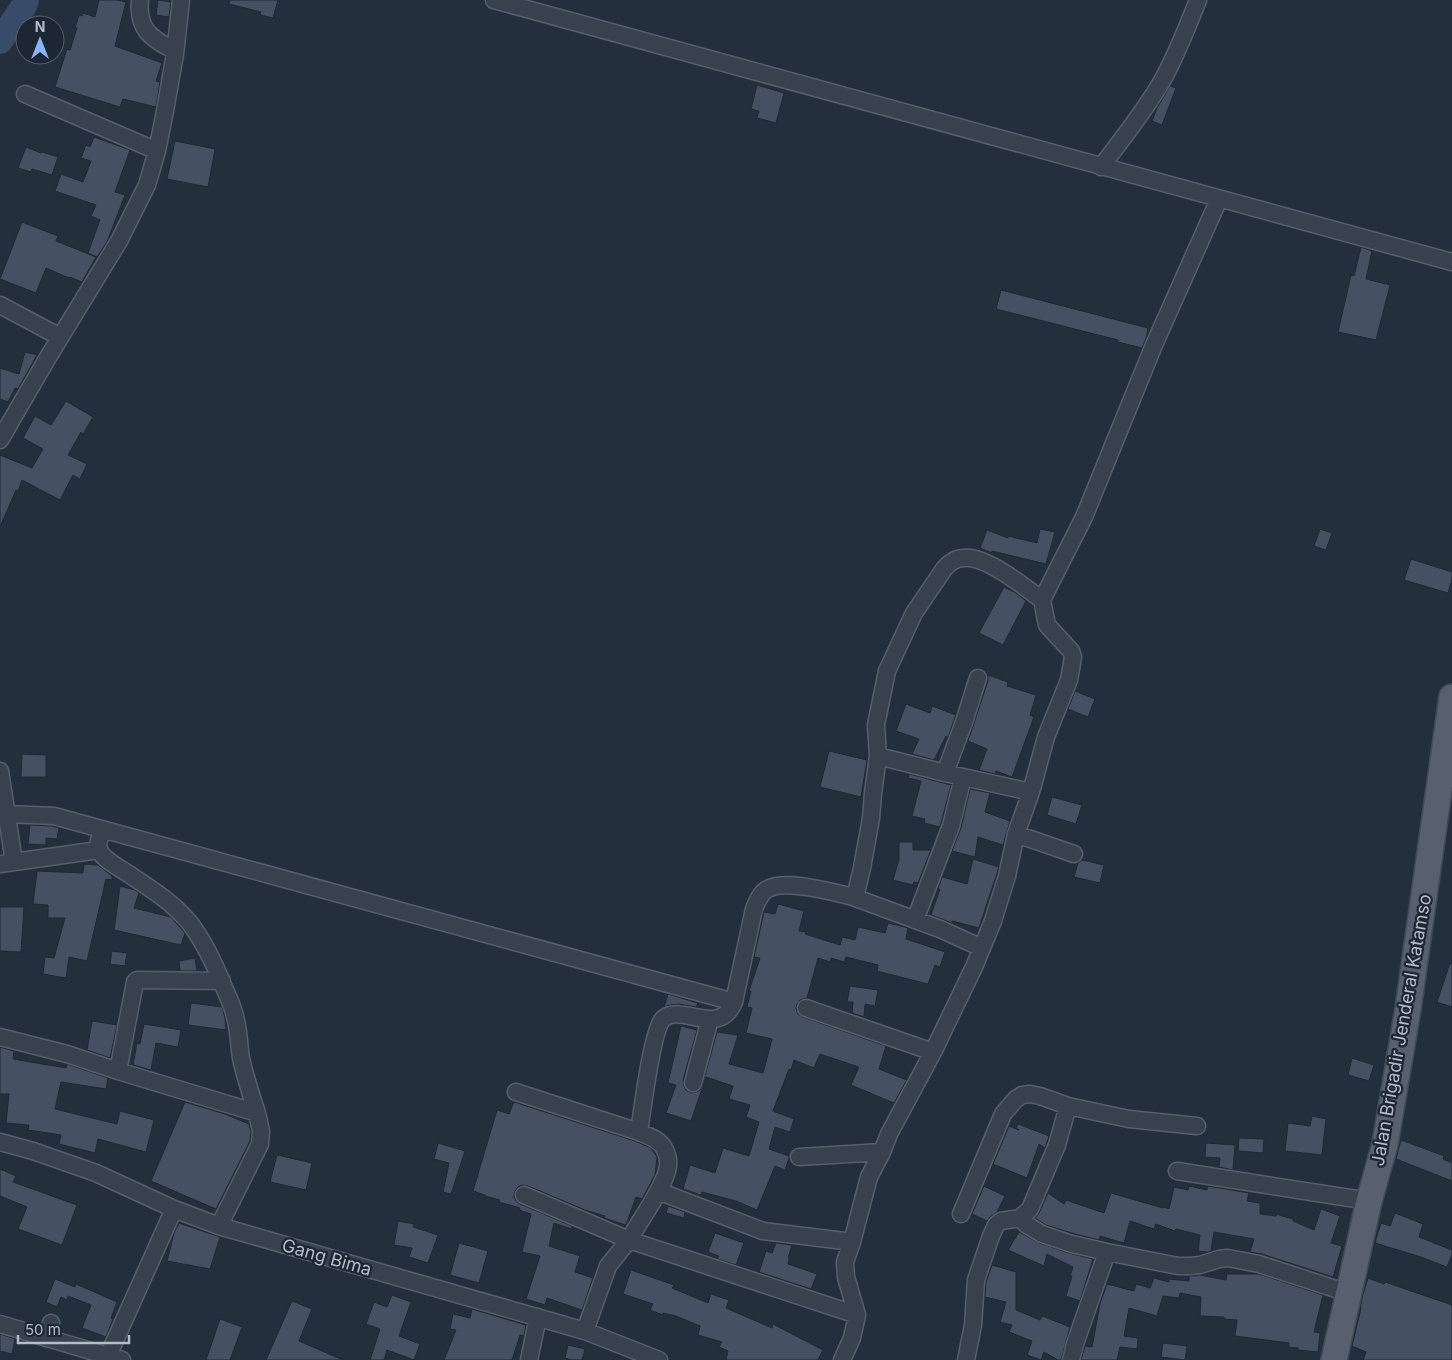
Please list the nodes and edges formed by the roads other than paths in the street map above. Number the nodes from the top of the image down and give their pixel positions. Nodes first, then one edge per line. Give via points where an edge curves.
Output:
1 (140, 0) edge
2 (181, 0) edge
3 (494, 0) edge
4 (1198, 0) edge
5 (175, 50) junction
6 (25, 94) dead end
7 (156, 151) junction
8 (1101, 167) junction
9 (1219, 199) junction
10 (1452, 262) edge
11 (0, 305) edge
12 (60, 338) junction
13 (0, 440) edge
14 (1042, 600) junction
15 (978, 678) dead end
16 (1452, 697) edge
17 (878, 756) junction
18 (0, 771) edge
19 (944, 773) junction
20 (963, 777) junction
21 (1031, 792) junction
22 (7, 814) junction
23 (103, 830) junction
24 (1016, 834) junction
25 (99, 850) junction
26 (1074, 854) dead end
27 (7, 863) edge
28 (853, 897) junction
29 (915, 920) junction
30 (982, 948) junction
31 (222, 981) junction
32 (734, 1002) junction
33 (806, 1008) dead end
34 (710, 1019) junction
35 (0, 1037) edge
36 (933, 1052) junction
37 (118, 1072) junction
38 (694, 1083) dead end
39 (516, 1092) dead end
40 (1068, 1106) junction
41 (257, 1113) junction
42 (1196, 1126) dead end
43 (638, 1132) junction
44 (0, 1142) edge
45 (882, 1152) junction
46 (799, 1157) dead end
47 (1177, 1171) dead end
48 (658, 1191) junction
49 (524, 1195) dead end
50 (1369, 1201) junction
51 (174, 1209) junction
52 (961, 1214) dead end
53 (1020, 1218) junction
54 (219, 1226) junction
55 (629, 1240) junction
56 (852, 1242) junction
57 (1107, 1252) junction
58 (1348, 1292) junction
59 (857, 1315) junction
60 (538, 1317) junction
61 (0, 1324) edge
62 (585, 1331) junction
63 (113, 1359) edge
64 (529, 1360) edge
65 (658, 1360) edge
66 (842, 1360) edge
67 (966, 1360) edge
68 (1071, 1360) edge
69 (1334, 1360) edge

1 - 5 street via 144,29 158,42
2 - 5 street
3 - 8 street
4 - 8 street via 1162,80
5 - 7 street
6 - 7 street
7 - 12 street via 147,185 119,241
8 - 9 street
9 - 10 street
9 - 14 street via 1154,345 1084,518
11 - 12 street
12 - 13 street
14 - 17 street via 1014,579 978,560 963,558 948,564 914,613 887,671 876,725
14 - 21 street via 1048,625 1073,657 1069,680 1046,737
15 - 19 street
16 - 50 main road, Jalan Brigadir Jenderal Katamso via 1408,1010 1385,1144
17 - 19 street
17 - 28 street via 871,818
18 - 22 street
19 - 20 street
20 - 21 street
20 - 29 street via 951,826
21 - 24 street
22 - 23 street via 54,816
22 - 27 street
23 - 25 street
23 - 32 street
24 - 26 street
24 - 30 street via 999,903
25 - 27 street
25 - 31 street via 112,863 152,889 189,922
28 - 29 street
28 - 32 street via 792,885 765,890 754,909
29 - 30 street
30 - 36 street
31 - 37 street via 137,980
31 - 41 street via 236,1020 246,1080
32 - 34 street via 724,1017
33 - 36 street
34 - 38 street
34 - 43 street via 671,1015 661,1021 655,1037
35 - 37 street via 67,1054
36 - 45 street via 899,1113
37 - 41 street
39 - 43 street
40 - 42 street via 1129,1119
40 - 52 street via 1034,1095 1022,1095 1016,1100 1003,1114
40 - 53 street via 1057,1145 1030,1209
41 - 54 street via 260,1144
43 - 48 street via 658,1140 667,1155 667,1170
44 - 51 street, Gang Bima via 96,1173
45 - 46 street
45 - 56 street via 870,1177
47 - 50 street
48 - 55 street
48 - 56 street via 763,1231
49 - 55 street
50 - 58 main road, Jalan Brigadir Jenderal Katamso
51 - 54 street, Gang Bima
51 - 63 street
53 - 57 street via 1032,1229 1052,1238
53 - 67 street via 996,1225 991,1236 976,1280 973,1325
54 - 60 street, Gang Bima
55 - 59 street
55 - 62 street via 608,1266
56 - 59 street via 846,1276
57 - 58 street via 1178,1266 1228,1258 1259,1264
57 - 68 street
58 - 69 main road, Jalan Brigadir Jenderal Katamso
59 - 66 street via 852,1338
60 - 62 street, Gang Bima
60 - 64 street
61 - 63 street via 49,1331
62 - 65 street, Gang Bima

